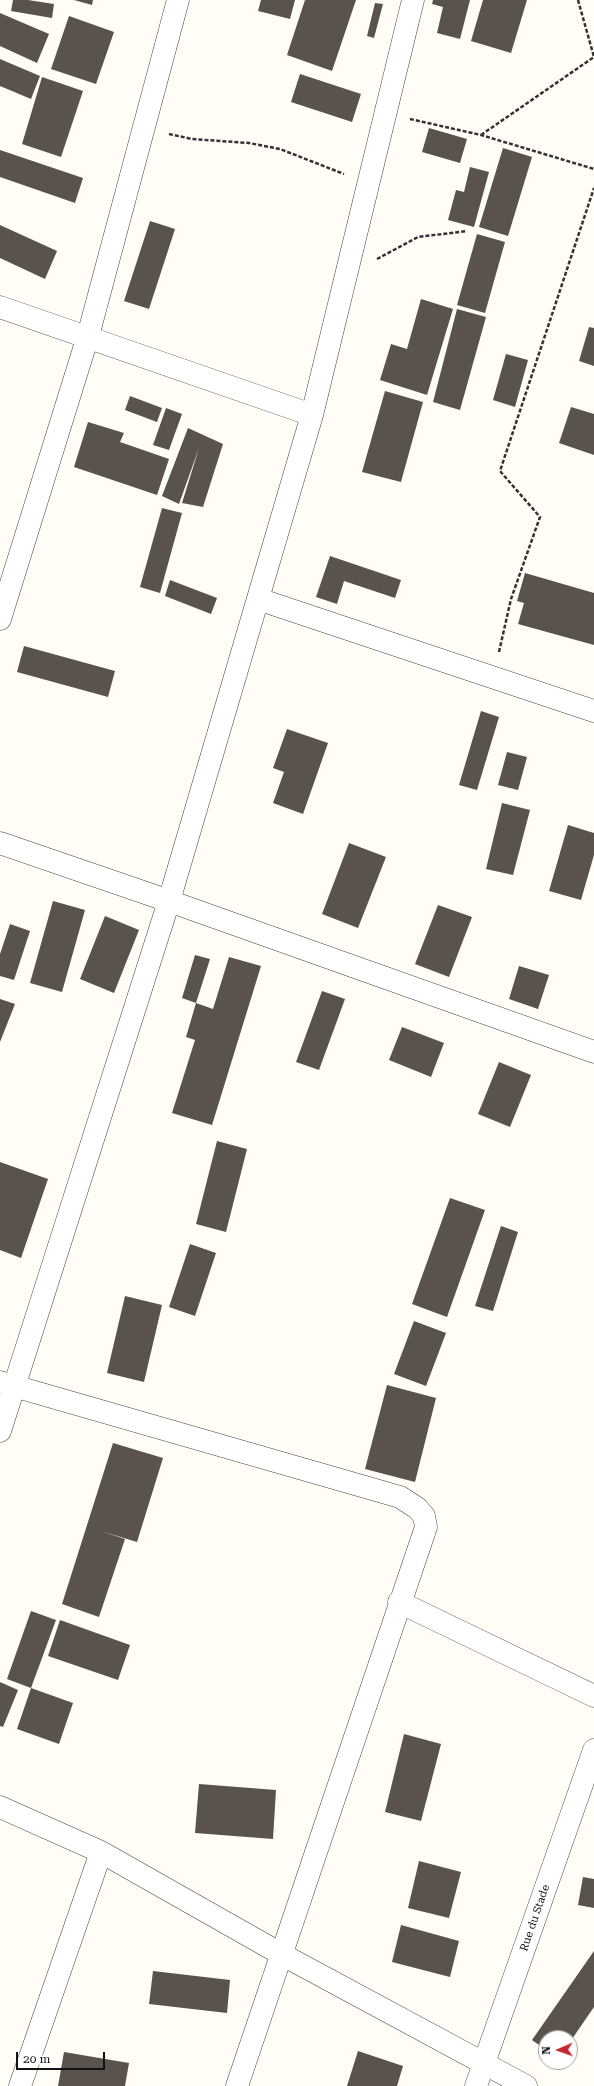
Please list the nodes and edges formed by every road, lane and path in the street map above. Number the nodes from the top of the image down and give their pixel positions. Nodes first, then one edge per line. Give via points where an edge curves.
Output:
1 (178, 0) edge
2 (413, 0) edge
3 (578, 0) edge
4 (594, 57) edge
5 (384, 113) junction
6 (144, 128) junction
7 (481, 135) junction
8 (594, 169) edge
9 (367, 187) junction
10 (594, 188) edge
11 (467, 231) dead end
12 (346, 275) junction
13 (0, 307) edge
14 (88, 336) junction
15 (312, 415) junction
16 (258, 599) junction
17 (0, 619) edge
18 (493, 678) junction
19 (594, 711) edge
20 (0, 843) edge
21 (169, 900) junction
22 (594, 1052) edge
23 (7, 1385) edge
24 (0, 1431) edge
25 (399, 1602) junction
26 (594, 1696) edge
27 (594, 1750) edge
28 (0, 1807) edge
29 (101, 1852) junction
30 (281, 1954) junction
31 (484, 2063) junction
32 (20, 2086) edge
33 (237, 2086) edge
34 (476, 2086) edge
35 (526, 2086) edge

1 - 6 street
2 - 5 street
3 - 4 path
4 - 7 path
5 - 7 path
5 - 9 street
6 - 9 path via 192,139 249,143 280,149 337,170
6 - 14 street
7 - 8 path
9 - 12 street
10 - 18 path via 500,471 540,517 511,599
11 - 12 path via 418,237
12 - 15 street
13 - 14 street
14 - 15 street
14 - 17 street
15 - 16 street
16 - 18 street
16 - 21 street
18 - 19 street
20 - 21 street
21 - 22 street
21 - 23 street
23 - 24 street
23 - 25 street via 400,1497 424,1516 426,1527
25 - 26 street
25 - 30 street
27 - 31 street, Rue du Stade
28 - 29 street
29 - 30 street
29 - 32 street
30 - 31 street
30 - 33 street
31 - 34 street, Rue du Stade
31 - 35 street

